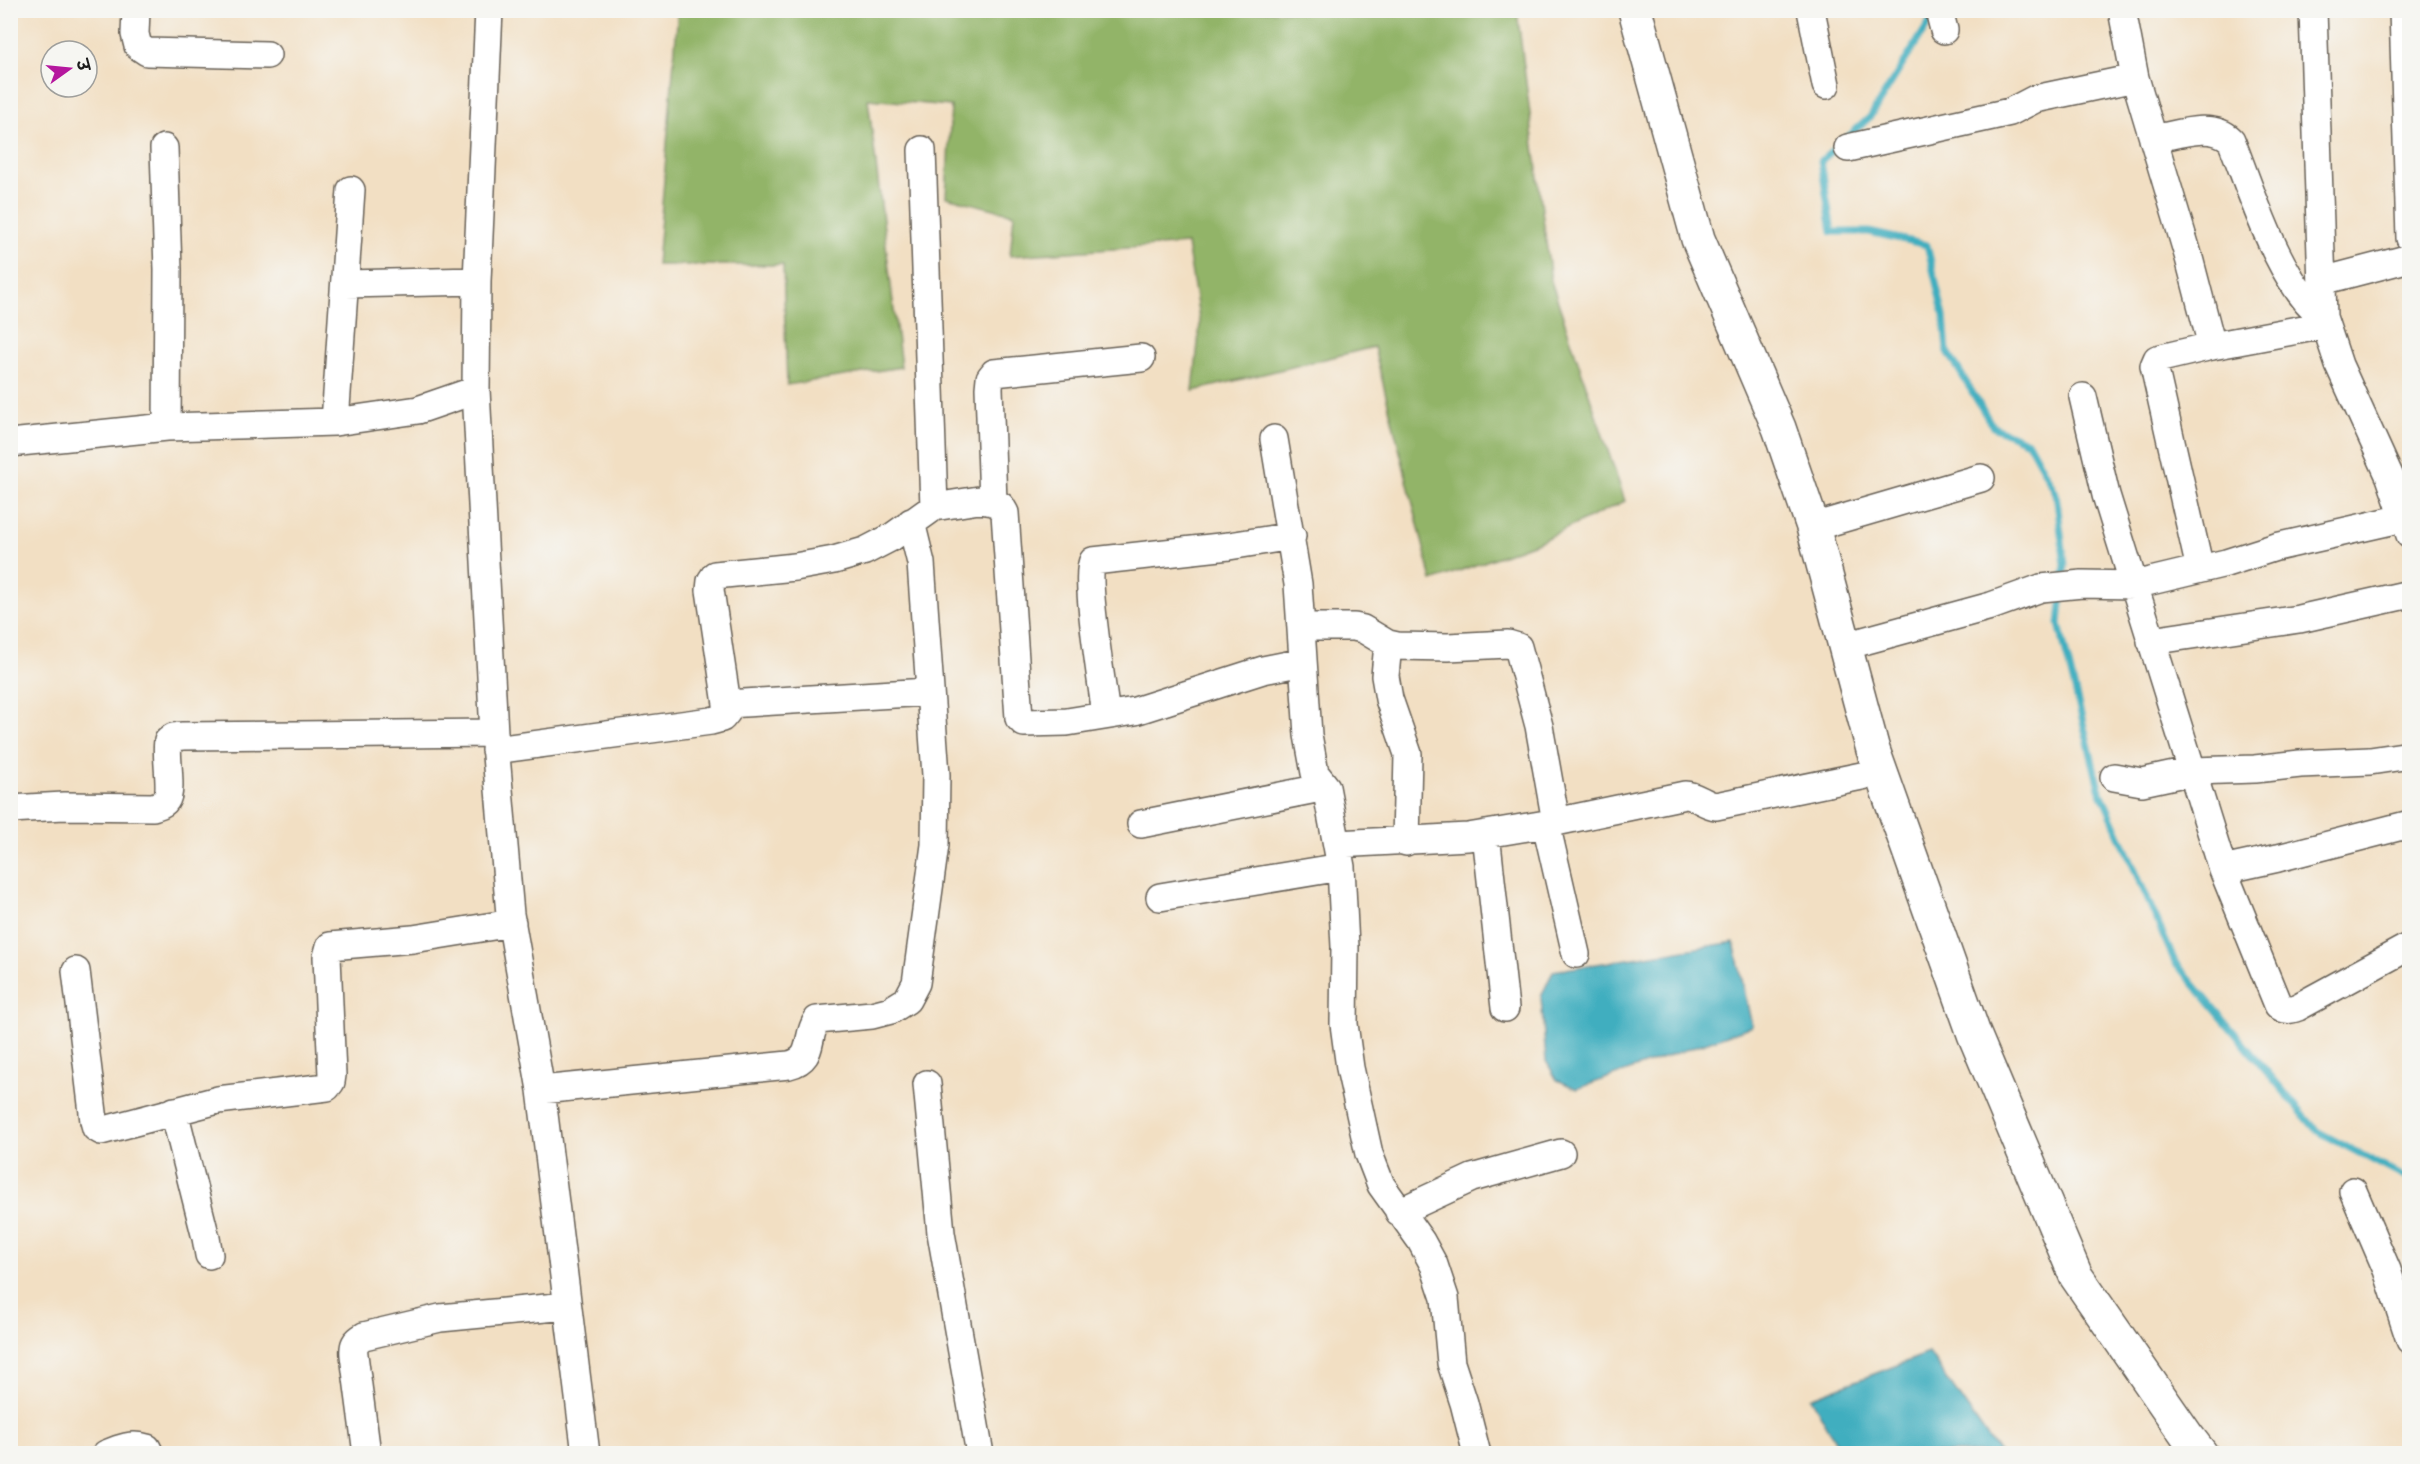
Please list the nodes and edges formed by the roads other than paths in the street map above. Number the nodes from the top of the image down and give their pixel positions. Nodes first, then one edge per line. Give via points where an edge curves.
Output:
1 (136, 10) edge
2 (489, 10) edge
3 (1635, 10) edge
4 (1811, 10) edge
5 (2121, 10) edge
6 (2313, 10) edge
7 (2403, 10) edge
8 (267, 54) dead end
9 (2135, 78) junction
10 (1826, 85) dead end
11 (2153, 139) junction
12 (164, 148) dead end
13 (1848, 148) dead end
14 (922, 150) dead end
15 (351, 190) dead end
16 (2409, 237) edge
17 (2409, 258) edge
18 (477, 281) junction
19 (2322, 281) junction
20 (346, 284) junction
21 (2324, 321) junction
22 (2212, 346) junction
23 (1141, 358) dead end
24 (476, 390) junction
25 (2083, 397) dead end
26 (335, 422) junction
27 (167, 427) junction
28 (1274, 439) dead end
29 (10, 443) edge
30 (2400, 475) edge
31 (1981, 478) dead end
32 (993, 502) junction
33 (934, 507) junction
34 (911, 522) junction
35 (2407, 526) edge
36 (1813, 527) junction
37 (1292, 536) junction
38 (2200, 569) junction
39 (2134, 585) junction
40 (2409, 594) edge
41 (1302, 627) junction
42 (2151, 641) junction
43 (1388, 644) junction
44 (1845, 646) junction
45 (1303, 663) junction
46 (928, 692) junction
47 (727, 704) junction
48 (1106, 715) junction
49 (495, 742) junction
50 (2409, 755) edge
51 (2193, 771) junction
52 (1881, 772) junction
53 (2114, 777) dead end
54 (1326, 787) junction
55 (10, 809) edge
56 (1551, 823) junction
57 (1141, 824) dead end
58 (2409, 824) edge
59 (1486, 834) junction
60 (1406, 842) junction
61 (1339, 856) junction
62 (2223, 870) junction
63 (1160, 897) dead end
64 (512, 923) junction
65 (2409, 946) edge
66 (1576, 954) dead end
67 (76, 971) dead end
68 (1505, 1008) dead end
69 (927, 1083) dead end
70 (541, 1090) junction
71 (174, 1111) junction
72 (1561, 1153) dead end
73 (2353, 1191) dead end
74 (1399, 1212) junction
75 (209, 1255) dead end
76 (567, 1306) junction
77 (2409, 1340) edge
78 (106, 1454) edge
79 (150, 1454) edge
80 (367, 1454) edge
81 (586, 1454) edge
82 (980, 1454) edge
83 (1477, 1454) edge
84 (2201, 1454) edge

1 - 8 street via 138,46 147,52
2 - 18 street
3 - 36 street via 1698,239 1779,428
4 - 10 street
5 - 9 street
6 - 19 street
7 - 16 street
9 - 11 street
9 - 13 street via 2036,99 2010,112
11 - 21 street via 2214,130 2231,140 2265,229 2295,285
11 - 22 street
12 - 27 street
14 - 33 street
15 - 20 street
17 - 19 street
18 - 20 street
18 - 24 street
19 - 21 street
20 - 26 street
21 - 22 street
21 - 30 street via 2339,365
22 - 38 street via 2157,359 2154,366
23 - 32 street via 994,373 988,388
24 - 26 street via 418,410
24 - 49 street
25 - 39 street via 2106,495
26 - 27 street
27 - 29 street
28 - 37 street
30 - 35 street
31 - 36 street
32 - 33 street via 979,500
32 - 48 street via 1005,513 1019,717 1024,723 1033,724
33 - 34 street
34 - 46 street via 921,563
34 - 47 street via 865,551 834,560 715,575 710,590
35 - 38 street via 2276,547
36 - 44 street
37 - 41 street
37 - 48 street via 1093,561 1090,571 1094,631
38 - 39 street
39 - 42 street
39 - 44 street via 2041,588 1991,606
40 - 42 street via 2299,619
41 - 43 street via 1354,627
41 - 45 street
42 - 51 street
43 - 56 street via 1518,647 1539,726
43 - 60 street via 1384,676 1408,754
44 - 52 street
45 - 48 street via 1263,670 1145,708
45 - 54 street via 1315,773
46 - 47 street
46 - 70 street via 936,776 935,845 916,983 907,1000 872,1015 817,1020 811,1028 804,1058 798,1063
47 - 49 street via 722,718 711,721
49 - 55 street via 174,737 168,741 166,751 168,799 162,804
49 - 64 street
50 - 51 street via 2255,770
51 - 53 street via 2142,782
51 - 62 street
52 - 56 street via 1716,806 1685,795
52 - 84 street via 1974,1034 2076,1276
54 - 57 street
54 - 61 street
56 - 59 street
56 - 66 street
58 - 62 street
59 - 60 street
59 - 68 street
60 - 61 street
61 - 63 street
61 - 74 street via 1345,947 1344,1024 1350,1068 1369,1154 1381,1185
62 - 65 street via 2283,1010 2298,1007
64 - 70 street
64 - 71 street via 413,939 330,946 327,957 332,1074 327,1087 218,1100
67 - 71 street via 96,1128 107,1130
69 - 82 street via 942,1233
70 - 76 street
71 - 75 street
72 - 74 street via 1472,1178
73 - 77 street via 2387,1270
74 - 83 street via 1434,1265 1445,1298 1451,1363
76 - 80 street via 440,1318 357,1340 354,1355
76 - 81 street
78 - 79 street via 137,1445 147,1448

